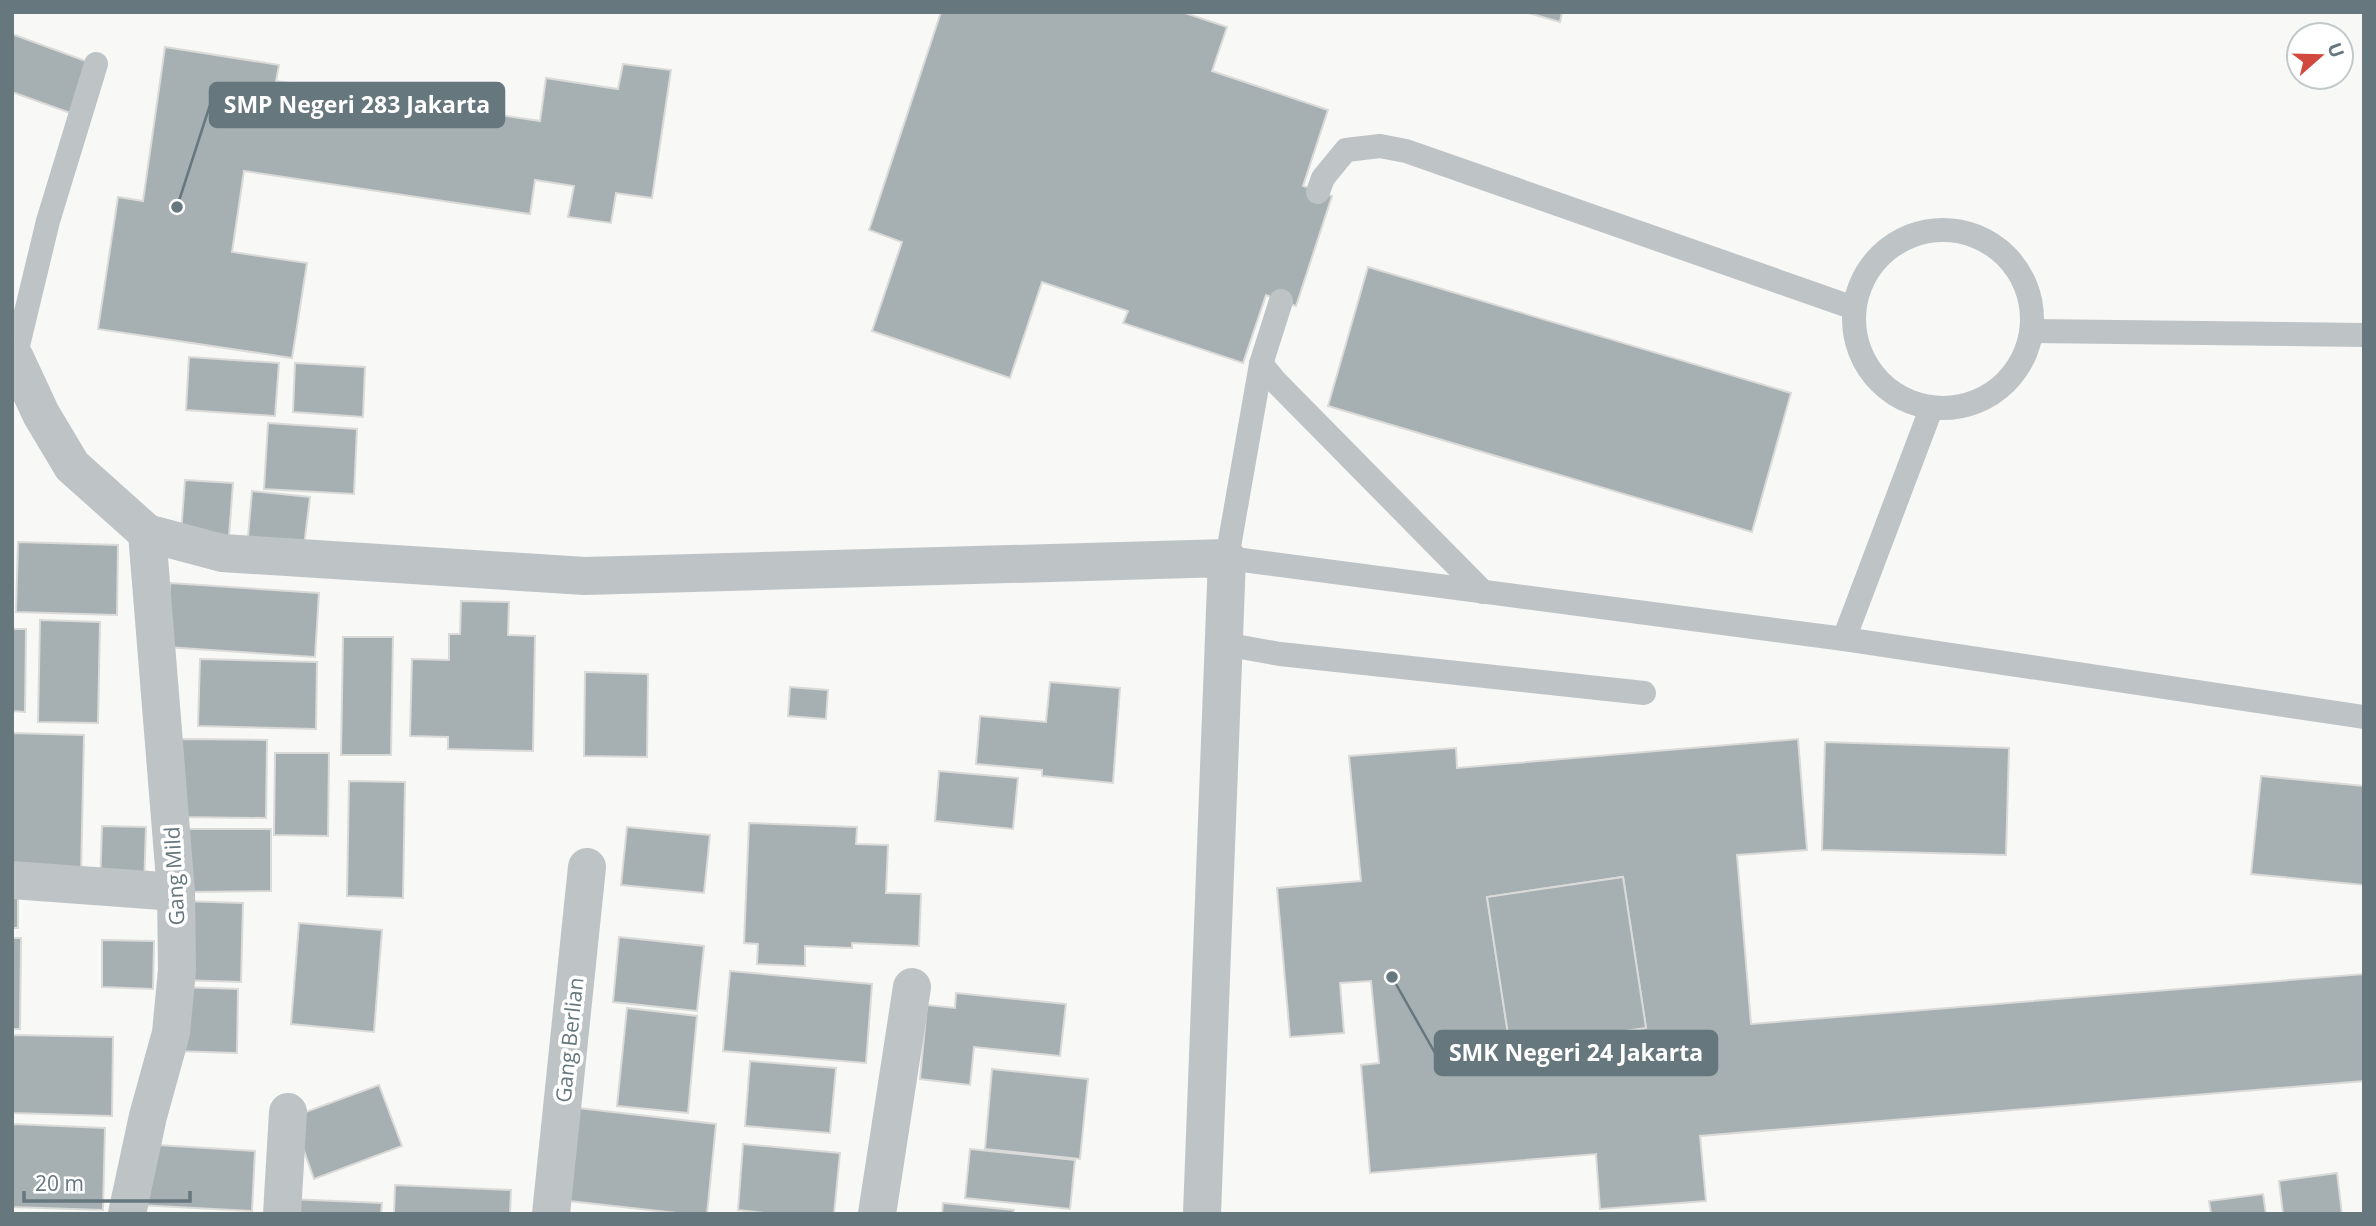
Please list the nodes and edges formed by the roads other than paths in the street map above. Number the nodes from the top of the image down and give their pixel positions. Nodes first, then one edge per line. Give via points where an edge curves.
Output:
1 (96, 64) dead end
2 (1318, 192) dead end
3 (1281, 301) dead end
4 (1854, 308) junction
5 (2032, 331) junction
6 (2364, 335) edge
7 (15, 358) joint
8 (1261, 363) junction
9 (1931, 409) junction
10 (147, 533) junction
11 (1227, 558) junction
12 (1483, 592) junction
13 (1844, 639) junction
14 (1224, 643) junction
15 (1644, 693) dead end
16 (2364, 717) edge
17 (587, 867) dead end
18 (12, 880) edge
19 (177, 892) junction
20 (912, 987) dead end
21 (288, 1112) dead end
22 (127, 1214) edge
23 (282, 1214) edge
24 (551, 1214) edge
25 (877, 1214) edge
26 (1202, 1214) edge

1 - 7 lane via 48,221
2 - 4 lane via 1323,178 1346,150 1380,146 1406,151
3 - 8 lane
4 - 5 lane via 1864,274 1887,247 1919,232 1954,229 1987,241 2013,264 2029,296
4 - 9 lane via 1856,343 1872,374 1898,397
5 - 6 lane
5 - 9 lane via 2021,364 1998,390 1966,406
7 - 10 street via 72,466
8 - 11 lane
8 - 12 lane
9 - 13 lane
10 - 11 street via 222,553 585,576
10 - 19 street, Gang Mild
11 - 12 lane
11 - 14 street
12 - 13 lane
13 - 16 lane
14 - 15 lane via 1280,654
14 - 26 street
17 - 24 street, Gang Berlian
18 - 19 street
19 - 22 street, Gang Mild via 171,1033
20 - 25 street
21 - 23 street

